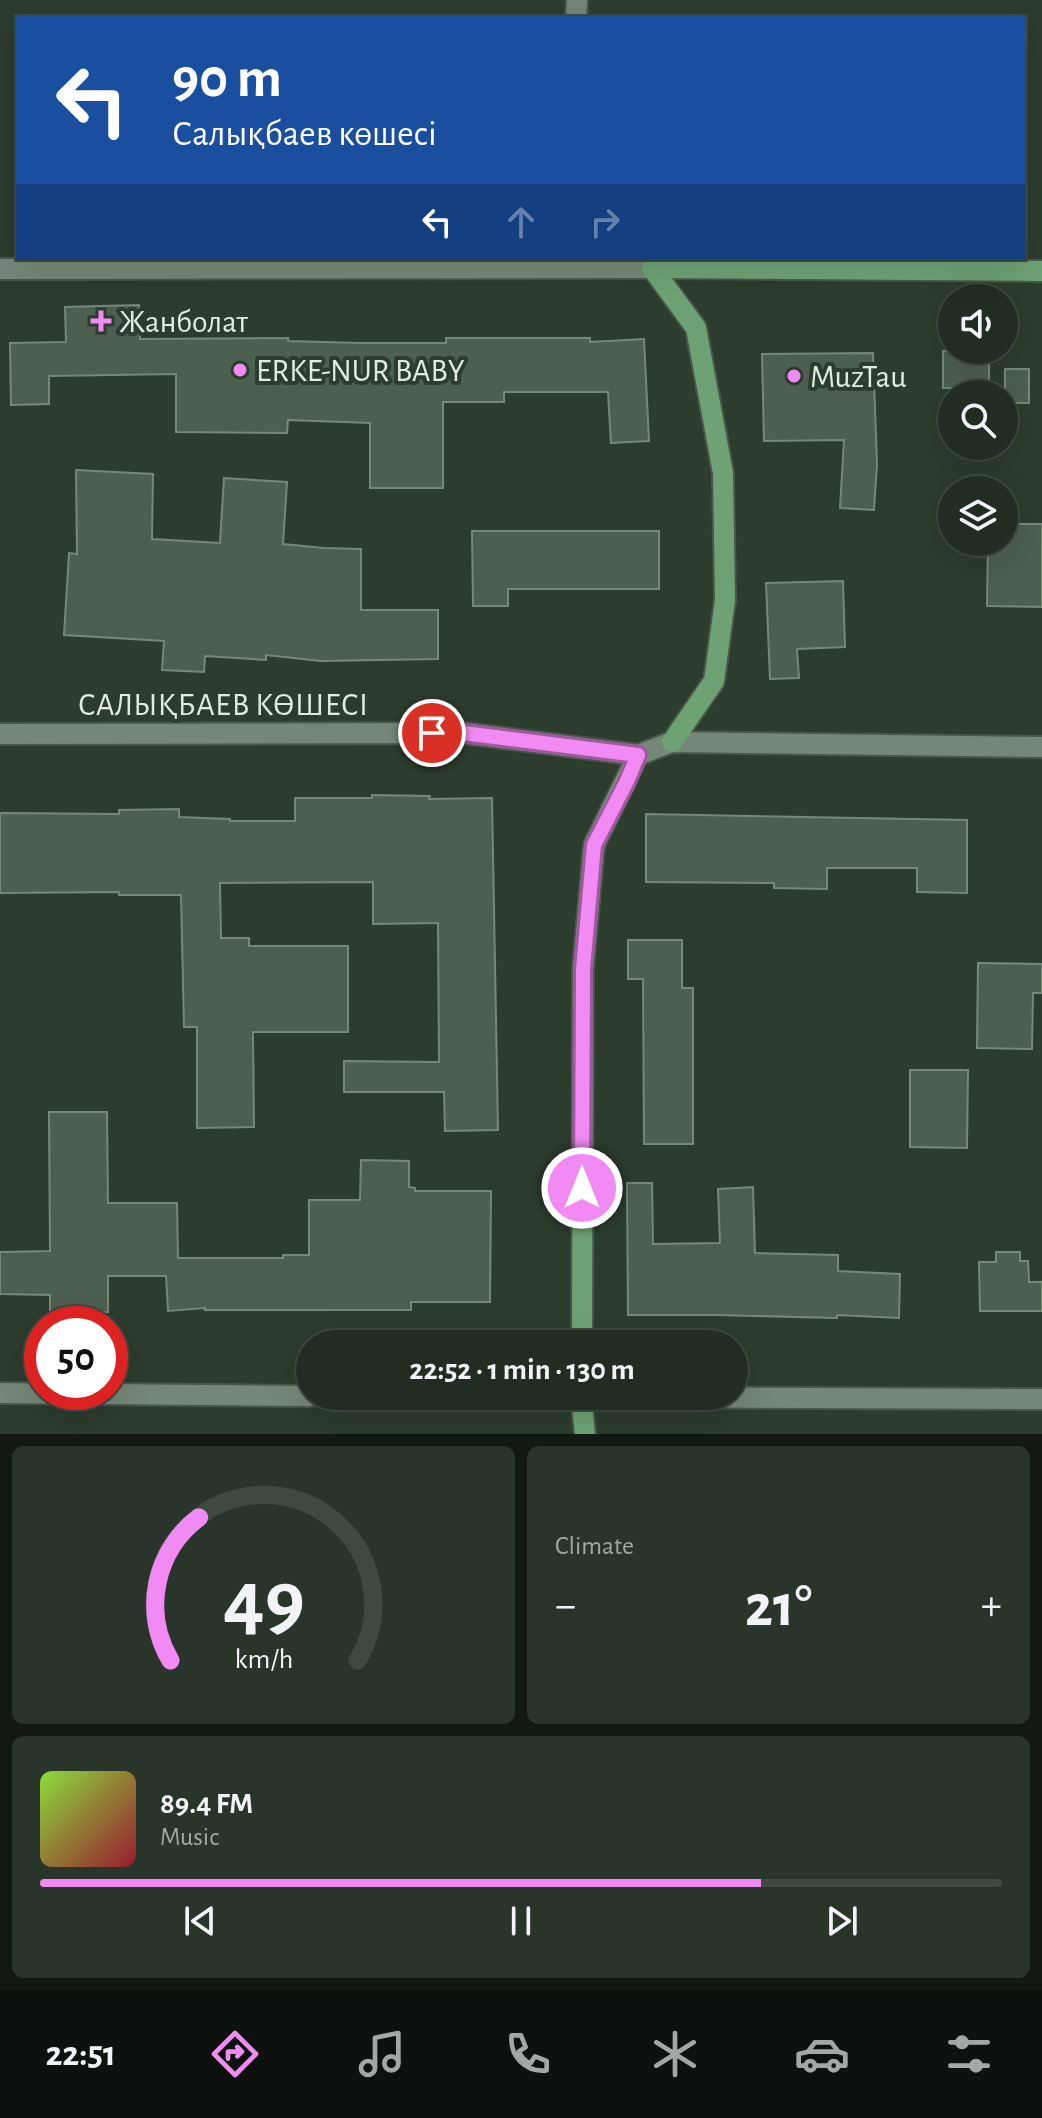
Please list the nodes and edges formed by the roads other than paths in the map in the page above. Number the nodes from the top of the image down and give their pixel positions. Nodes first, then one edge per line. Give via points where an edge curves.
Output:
1 (610, 263) edge
2 (652, 268) junction
3 (0, 269) edge
4 (1042, 271) edge
5 (0, 734) edge
6 (672, 742) junction
7 (1042, 747) edge
8 (638, 755) junction
9 (582, 1330) edge
10 (0, 1393) edge
11 (296, 1396) edge
12 (748, 1398) edge
13 (1042, 1399) edge
14 (582, 1410) edge
15 (585, 1434) edge

1 - 2 street
1 - 3 street
2 - 4 main road
2 - 6 main road via 696,328 723,473 725,600 714,681
5 - 8 street, САЛЫҚБАЕВ КӨШЕСІ via 463,733
6 - 7 street
6 - 8 street
8 - 9 main road via 594,845 583,969
10 - 11 street
12 - 13 street
14 - 15 main road

